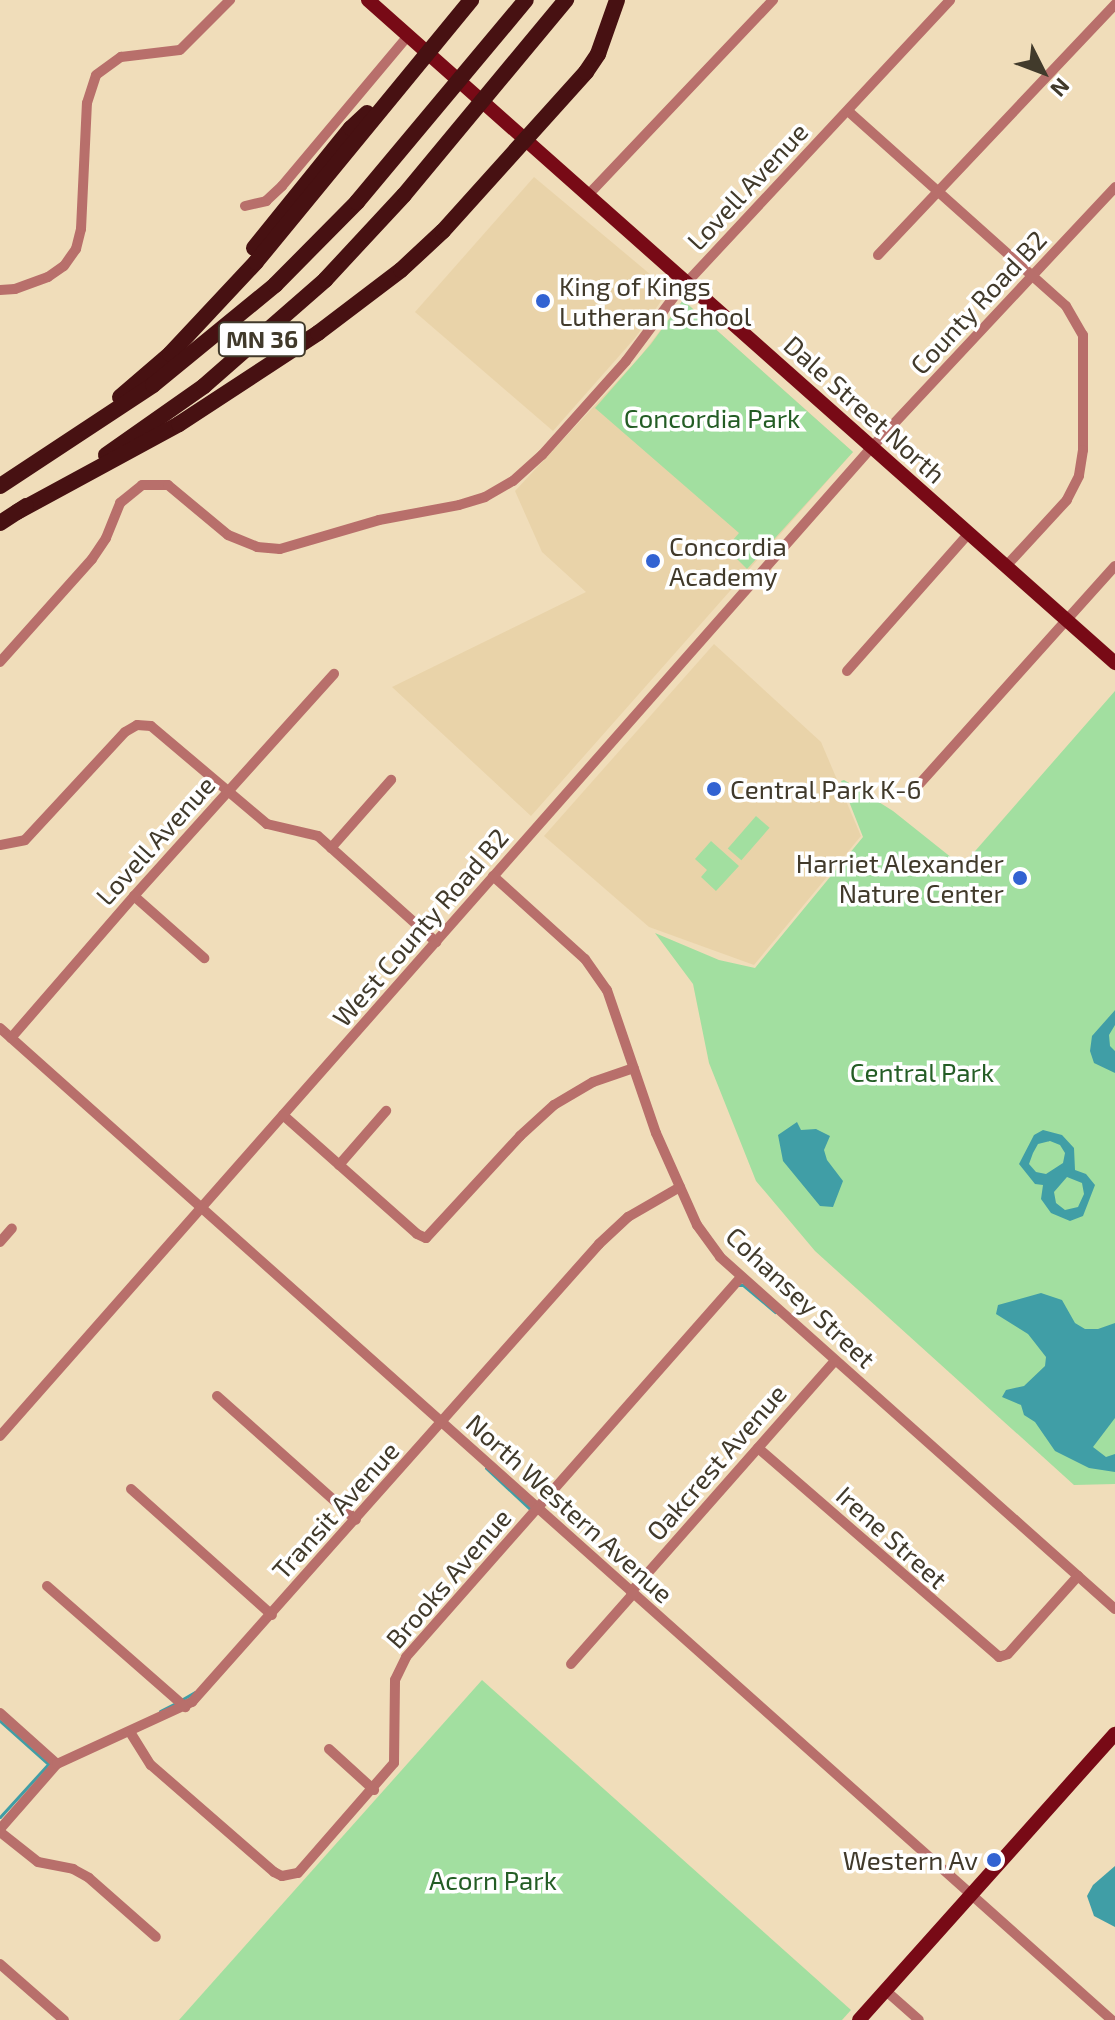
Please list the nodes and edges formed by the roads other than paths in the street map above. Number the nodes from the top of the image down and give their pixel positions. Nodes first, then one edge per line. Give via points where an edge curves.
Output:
1 (230, 0) edge
2 (368, 0) edge
3 (471, 0) edge
4 (526, 0) edge
5 (566, 0) edge
6 (617, 0) edge
7 (773, 0) edge
8 (950, 0) edge
9 (1115, 4) edge
10 (408, 36) junction
11 (427, 51) junction
12 (848, 111) junction
13 (529, 139) junction
14 (1115, 187) edge
15 (939, 192) junction
16 (588, 195) junction
17 (245, 206) dead end
18 (878, 255) dead end
19 (1032, 275) junction
20 (688, 282) junction
21 (0, 290) edge
22 (872, 447) junction
23 (0, 486) edge
24 (17, 512) junction
25 (0, 523) edge
26 (969, 533) junction
27 (1006, 566) junction
28 (1115, 566) edge
29 (1066, 619) junction
30 (0, 662) edge
31 (1115, 663) edge
32 (847, 671) dead end
33 (334, 674) dead end
34 (391, 780) dead end
35 (914, 790) dead end
36 (229, 792) junction
37 (0, 845) edge
38 (331, 848) junction
39 (493, 876) junction
40 (134, 896) junction
41 (436, 942) junction
42 (204, 958) dead end
43 (0, 1028) edge
44 (11, 1038) junction
45 (634, 1068) junction
46 (386, 1111) dead end
47 (283, 1115) junction
48 (339, 1165) junction
49 (680, 1187) junction
50 (199, 1209) junction
51 (12, 1228) dead end
52 (0, 1242) edge
53 (741, 1277) junction
54 (835, 1361) junction
55 (217, 1396) dead end
56 (442, 1423) junction
57 (0, 1436) edge
58 (758, 1448) junction
59 (131, 1489) dead end
60 (538, 1509) junction
61 (356, 1520) junction
62 (1078, 1576) junction
63 (47, 1586) dead end
64 (632, 1593) junction
65 (1115, 1609) edge
66 (272, 1615) junction
67 (571, 1664) dead end
68 (185, 1707) junction
69 (0, 1713) edge
70 (130, 1732) junction
71 (1115, 1734) edge
72 (329, 1749) dead end
73 (57, 1764) junction
74 (374, 1790) junction
75 (0, 1830) edge
76 (970, 1895) junction
77 (156, 1937) dead end
78 (0, 1964) edge
79 (885, 1990) junction
80 (64, 2020) edge
81 (859, 2020) edge
82 (919, 2020) edge
83 (1112, 2020) edge

1 - 21 street via 180,50 121,57 96,75 87,103 76,249 47,278
2 - 10 main road, Dale Street North
3 - 11 highway
4 - 23 highway, MN 36 via 329,231 245,312 133,399
5 - 24 highway, MN 36 via 362,241 265,336 176,408
6 - 13 highway via 593,63
7 - 16 street
8 - 12 street, Lovell Avenue
9 - 15 street
10 - 11 main road, Dale Street North
10 - 17 street via 282,186 266,201
11 - 13 main road, Dale Street North
11 - 23 highway via 386,102 351,128 201,319 149,373
12 - 15 street
12 - 20 street, Lovell Avenue
13 - 16 main road, Dale Street North
13 - 24 highway via 443,231 357,305 167,431
14 - 19 street, County Road B2
15 - 18 street
15 - 19 street
16 - 20 main road, Dale Street North
19 - 22 street, County Road B2
19 - 27 street via 1073,314 1083,335 1082,463 1067,500
20 - 22 main road, Dale Street North
20 - 30 street, Lovell Avenue via 542,455 485,497 374,521 292,548 267,549 228,535 168,485 142,485 126,496 101,547
22 - 26 main road, Dale Street North
22 - 39 street, West County Road B2
24 - 25 highway, MN 36
26 - 27 main road, Dale Street North
26 - 32 street
27 - 29 main road, Dale Street North
28 - 29 street
29 - 31 main road, Dale Street North
29 - 35 street
33 - 36 street, Lovell Avenue
34 - 38 street
36 - 37 street via 156,728 137,725 25,840
36 - 38 street via 267,824 311,832
36 - 40 street, Lovell Avenue
38 - 41 street
39 - 41 street, West County Road B2
39 - 45 street, Cohansey Street via 597,974 615,1006
40 - 42 street
40 - 44 street, Lovell Avenue
41 - 47 street, West County Road B2
43 - 44 street, North Western Avenue
44 - 50 street, North Western Avenue
45 - 48 street via 573,1093 536,1120 426,1238
45 - 49 street, Cohansey Street
46 - 48 street
47 - 48 street
47 - 50 street, West County Road B2
49 - 53 street, Cohansey Street via 708,1242
49 - 56 street, Transit Avenue via 612,1231
50 - 56 street, North Western Avenue
50 - 57 street, West County Road B2
51 - 52 street
53 - 54 street, Cohansey Street
53 - 60 street, Brooks Avenue
54 - 58 street, Oakcrest Avenue
54 - 62 street, Cohansey Street
55 - 61 street
56 - 60 street, North Western Avenue
56 - 61 street, Transit Avenue
58 - 62 street, Irene Street via 999,1657 1008,1654
58 - 64 street, Oakcrest Avenue
59 - 66 street
60 - 64 street, North Western Avenue
60 - 74 street, Brooks Avenue via 402,1663 395,1680 394,1763
61 - 66 street, Transit Avenue
62 - 65 street, Cohansey Street
63 - 68 street
64 - 67 street, Oakcrest Avenue
64 - 76 street, North Western Avenue
66 - 68 street, Transit Avenue
68 - 70 street, Transit Avenue
69 - 73 street
70 - 73 street, Transit Avenue
70 - 74 street, Brooks Avenue via 151,1765 274,1872 290,1876 304,1869
71 - 76 main road
72 - 74 street
73 - 75 street, Transit Avenue
75 - 77 street via 31,1859 89,1878
76 - 79 main road
76 - 83 street, North Western Avenue
78 - 80 street
79 - 81 main road
79 - 82 street

